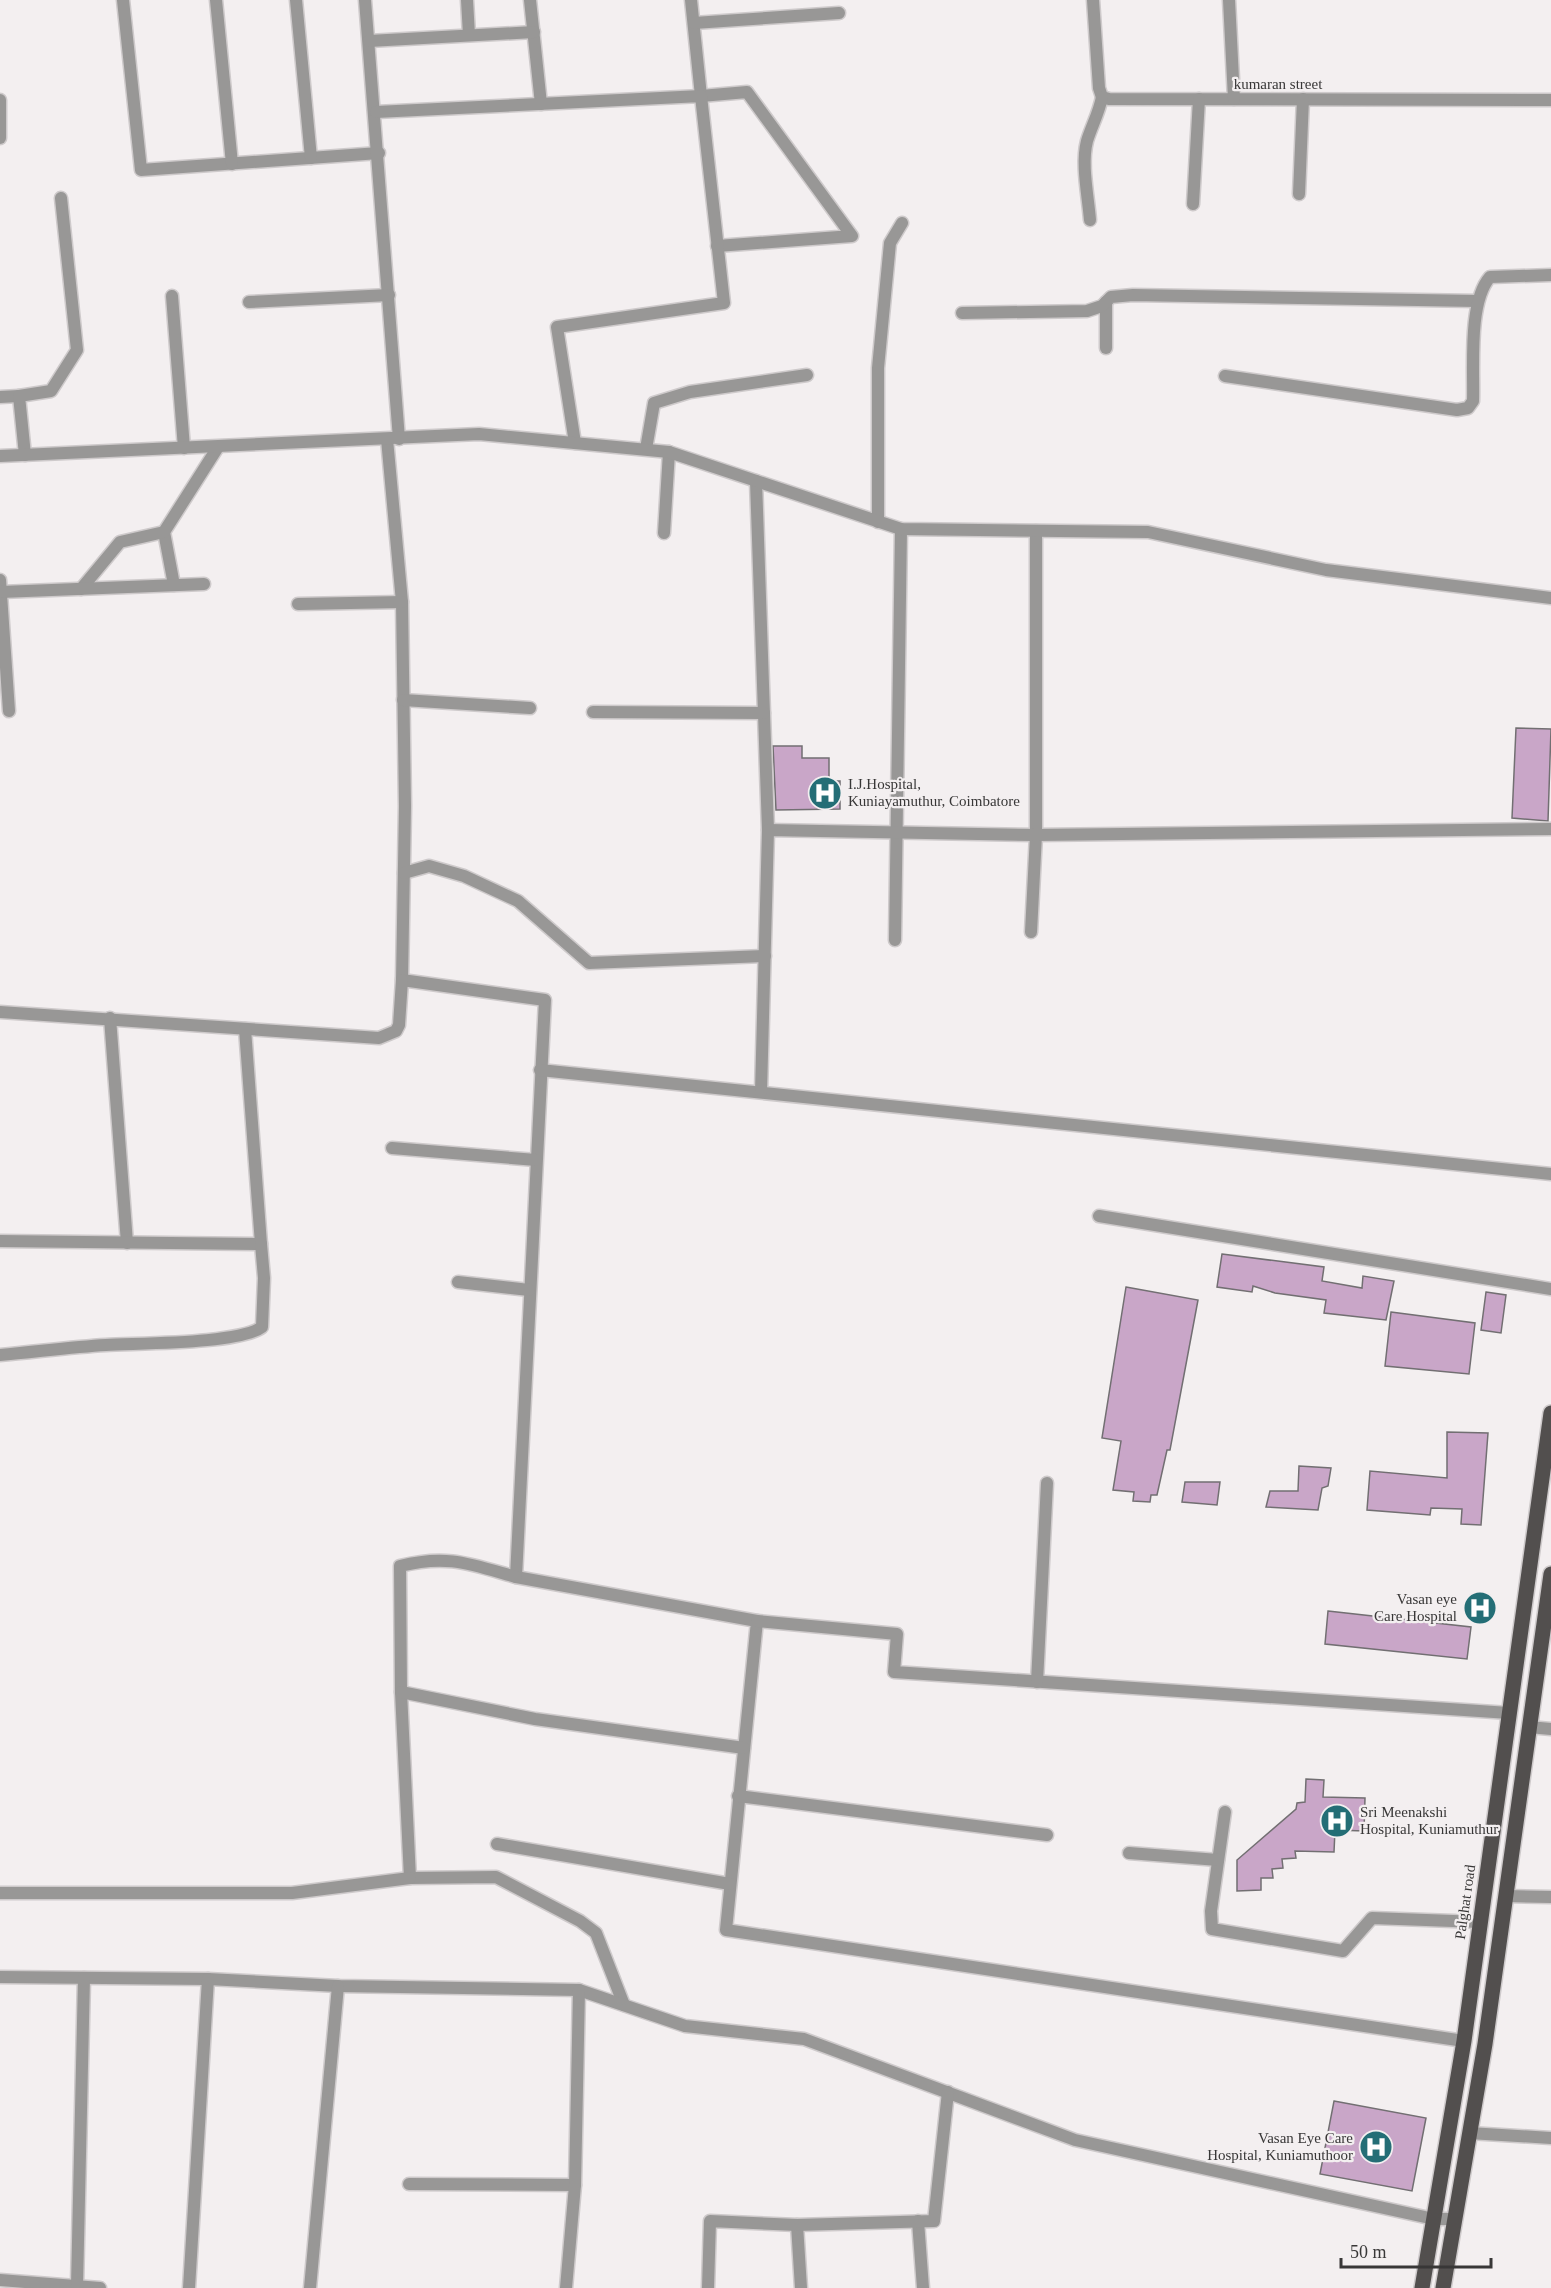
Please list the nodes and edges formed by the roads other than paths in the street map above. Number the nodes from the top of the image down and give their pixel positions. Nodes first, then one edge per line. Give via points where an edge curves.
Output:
1 (123, 0) edge
2 (216, 0) edge
3 (296, 0) edge
4 (365, 0) edge
5 (467, 0) edge
6 (530, 0) edge
7 (691, 0) edge
8 (1093, 0) edge
9 (1228, 0) edge
10 (840, 13) dead end
11 (694, 23) junction
12 (534, 32) junction
13 (469, 35) junction
14 (369, 41) junction
15 (700, 96) junction
16 (1102, 97) junction
17 (1199, 99) junction
18 (1234, 99) junction
19 (1303, 99) junction
20 (0, 100) edge
21 (1551, 100) edge
22 (541, 104) junction
23 (376, 112) junction
24 (0, 138) edge
25 (379, 153) junction
26 (311, 158) junction
27 (232, 164) junction
28 (1299, 194) dead end
29 (61, 198) dead end
30 (1193, 204) dead end
31 (1090, 220) dead end
32 (902, 223) dead end
33 (717, 246) junction
34 (1551, 275) edge
35 (389, 295) junction
36 (172, 296) dead end
37 (1477, 301) junction
38 (249, 302) dead end
39 (1106, 302) junction
40 (962, 314) dead end
41 (1106, 348) dead end
42 (807, 375) dead end
43 (1225, 376) dead end
44 (19, 396) junction
45 (0, 397) edge
46 (393, 439) junction
47 (575, 443) junction
48 (218, 447) junction
49 (184, 448) junction
50 (646, 449) junction
51 (669, 452) junction
52 (25, 455) junction
53 (0, 456) edge
54 (756, 481) junction
55 (878, 522) junction
56 (901, 529) junction
57 (1036, 531) junction
58 (164, 532) junction
59 (664, 533) dead end
60 (0, 580) edge
61 (204, 584) dead end
62 (174, 585) junction
63 (81, 589) junction
64 (1, 592) edge
65 (1551, 598) edge
66 (402, 602) junction
67 (298, 604) dead end
68 (403, 700) junction
69 (530, 708) dead end
70 (9, 711) dead end
71 (593, 712) dead end
72 (764, 713) junction
73 (1551, 829) edge
74 (768, 830) junction
75 (897, 832) junction
76 (1036, 836) junction
77 (404, 873) junction
78 (1031, 932) dead end
79 (896, 940) dead end
80 (765, 956) junction
81 (402, 980) junction
82 (0, 1012) edge
83 (110, 1018) junction
84 (245, 1029) junction
85 (540, 1070) junction
86 (761, 1092) junction
87 (392, 1148) dead end
88 (536, 1160) junction
89 (1551, 1174) edge
90 (1098, 1215) dead end
91 (0, 1241) edge
92 (127, 1243) junction
93 (261, 1245) junction
94 (458, 1282) dead end
95 (1551, 1289) edge
96 (529, 1290) junction
97 (0, 1355) edge
98 (1551, 1413) edge
99 (1047, 1483) dead end
100 (516, 1577) junction
101 (1550, 1584) edge
102 (1527, 1586) junction
103 (757, 1621) junction
104 (1037, 1682) junction
105 (401, 1692) junction
106 (1509, 1713) junction
107 (1529, 1728) junction
108 (1551, 1729) edge
109 (744, 1748) junction
110 (738, 1796) junction
111 (1225, 1812) dead end
112 (1047, 1835) dead end
113 (497, 1844) dead end
114 (1129, 1853) dead end
115 (1218, 1860) junction
116 (410, 1878) junction
117 (730, 1884) junction
118 (0, 1893) edge
119 (1506, 1896) junction
120 (1551, 1897) edge
121 (1480, 1922) junction
122 (0, 1977) edge
123 (84, 1978) junction
124 (207, 1979) junction
125 (338, 1986) junction
126 (579, 1990) junction
127 (624, 2005) junction
128 (1464, 2041) junction
129 (948, 2092) junction
130 (1469, 2133) junction
131 (1551, 2138) edge
132 (409, 2184) dead end
133 (575, 2186) junction
134 (1434, 2219) junction
135 (1454, 2219) junction
136 (918, 2221) junction
137 (797, 2225) junction
138 (0, 2280) edge
139 (78, 2286) junction
140 (100, 2288) edge
141 (189, 2288) edge
142 (310, 2288) edge
143 (566, 2288) edge
144 (708, 2288) edge
145 (801, 2288) edge
146 (923, 2288) edge
147 (1422, 2288) edge
148 (1443, 2288) edge

1 - 27 street via 141,170
2 - 27 street
3 - 26 street
4 - 14 street
5 - 13 street
6 - 12 street
7 - 11 street
8 - 16 street
9 - 18 street
10 - 11 street
11 - 15 street
12 - 13 street
12 - 22 street
13 - 14 street
14 - 23 street
15 - 22 street
15 - 33 street
15 - 33 street via 747,92 852,236
16 - 17 street, kumaran street
16 - 31 street via 1085,155
17 - 18 street, kumaran street
17 - 30 street
18 - 19 street, kumaran street
19 - 21 street, kumaran street
19 - 28 street
20 - 24 street
22 - 23 street
23 - 25 street
25 - 26 street
25 - 35 street
26 - 27 street
29 - 44 street via 78,350 51,391
32 - 55 street via 891,243 878,368
33 - 47 street via 724,303 557,327
34 - 37 street via 1490,277
35 - 38 street
35 - 46 street
36 - 49 street
37 - 39 street via 1133,295 1111,297
37 - 43 street via 1473,401 1468,408 1457,410
39 - 40 street via 1087,311
39 - 41 street
42 - 50 street via 690,392 654,403
44 - 45 street
44 - 52 street
46 - 47 street via 479,434
46 - 48 street
46 - 66 street
47 - 50 street
48 - 49 street
48 - 58 street
49 - 52 street
50 - 51 street
51 - 54 street
51 - 59 street
52 - 53 street
54 - 55 street
54 - 72 street
55 - 56 street
56 - 57 street
56 - 75 street
57 - 65 street via 1148,532 1326,570
57 - 76 street
58 - 62 street
58 - 63 street via 120,542
60 - 64 street
61 - 62 street
62 - 63 street
63 - 64 street
64 - 70 street
66 - 67 street
66 - 68 street
68 - 69 street
68 - 77 street
71 - 72 street
72 - 74 street
73 - 76 street
74 - 75 street
74 - 80 street
75 - 76 street
75 - 79 street
76 - 78 street
77 - 80 street via 429,866 464,876 518,901 589,963
77 - 81 street
80 - 86 street
81 - 84 street via 399,1025 390,1035 379,1038
81 - 85 street via 544,1000
82 - 83 street
83 - 84 street
83 - 92 street
84 - 93 street
85 - 86 street
85 - 88 street
86 - 89 street
87 - 88 street
88 - 96 street
90 - 95 street
91 - 92 street
92 - 93 street
93 - 97 street via 264,1310 262,1328 255,1333
94 - 96 street
96 - 100 street
98 - 102 main road, Palghat road
99 - 104 street
100 - 103 street
100 - 105 street via 456,1560 425,1560 400,1566
101 - 102 street
101 - 107 main road
102 - 106 main road, Palghat road
103 - 104 street via 897,1634 894,1672
103 - 109 street
104 - 106 street
105 - 109 street via 535,1719
105 - 116 street
106 - 121 main road, Palghat road
107 - 108 street
107 - 119 main road
109 - 110 street
110 - 112 street
110 - 117 street
111 - 115 street
113 - 117 street
114 - 115 street
115 - 121 street via 1212,1929 1343,1951 1372,1918
116 - 118 street via 292,1893
116 - 127 street via 496,1877 580,1921 596,1933
117 - 128 street via 726,1930
119 - 120 street
119 - 130 main road
121 - 128 main road, Palghat road
122 - 123 street
123 - 124 street
123 - 139 street
124 - 125 street
124 - 141 street
125 - 126 street
125 - 142 street
126 - 127 street
126 - 133 street
127 - 129 street via 685,2026 804,2039
128 - 134 main road, Palghat road
129 - 134 street via 1075,2140
129 - 136 street via 934,2221
130 - 131 street
130 - 135 main road
132 - 133 street
133 - 143 street
134 - 135 street
134 - 147 main road, Palghat road
135 - 148 main road
136 - 137 street
136 - 146 street
137 - 144 street via 710,2221
137 - 145 street
138 - 139 street
139 - 140 street

